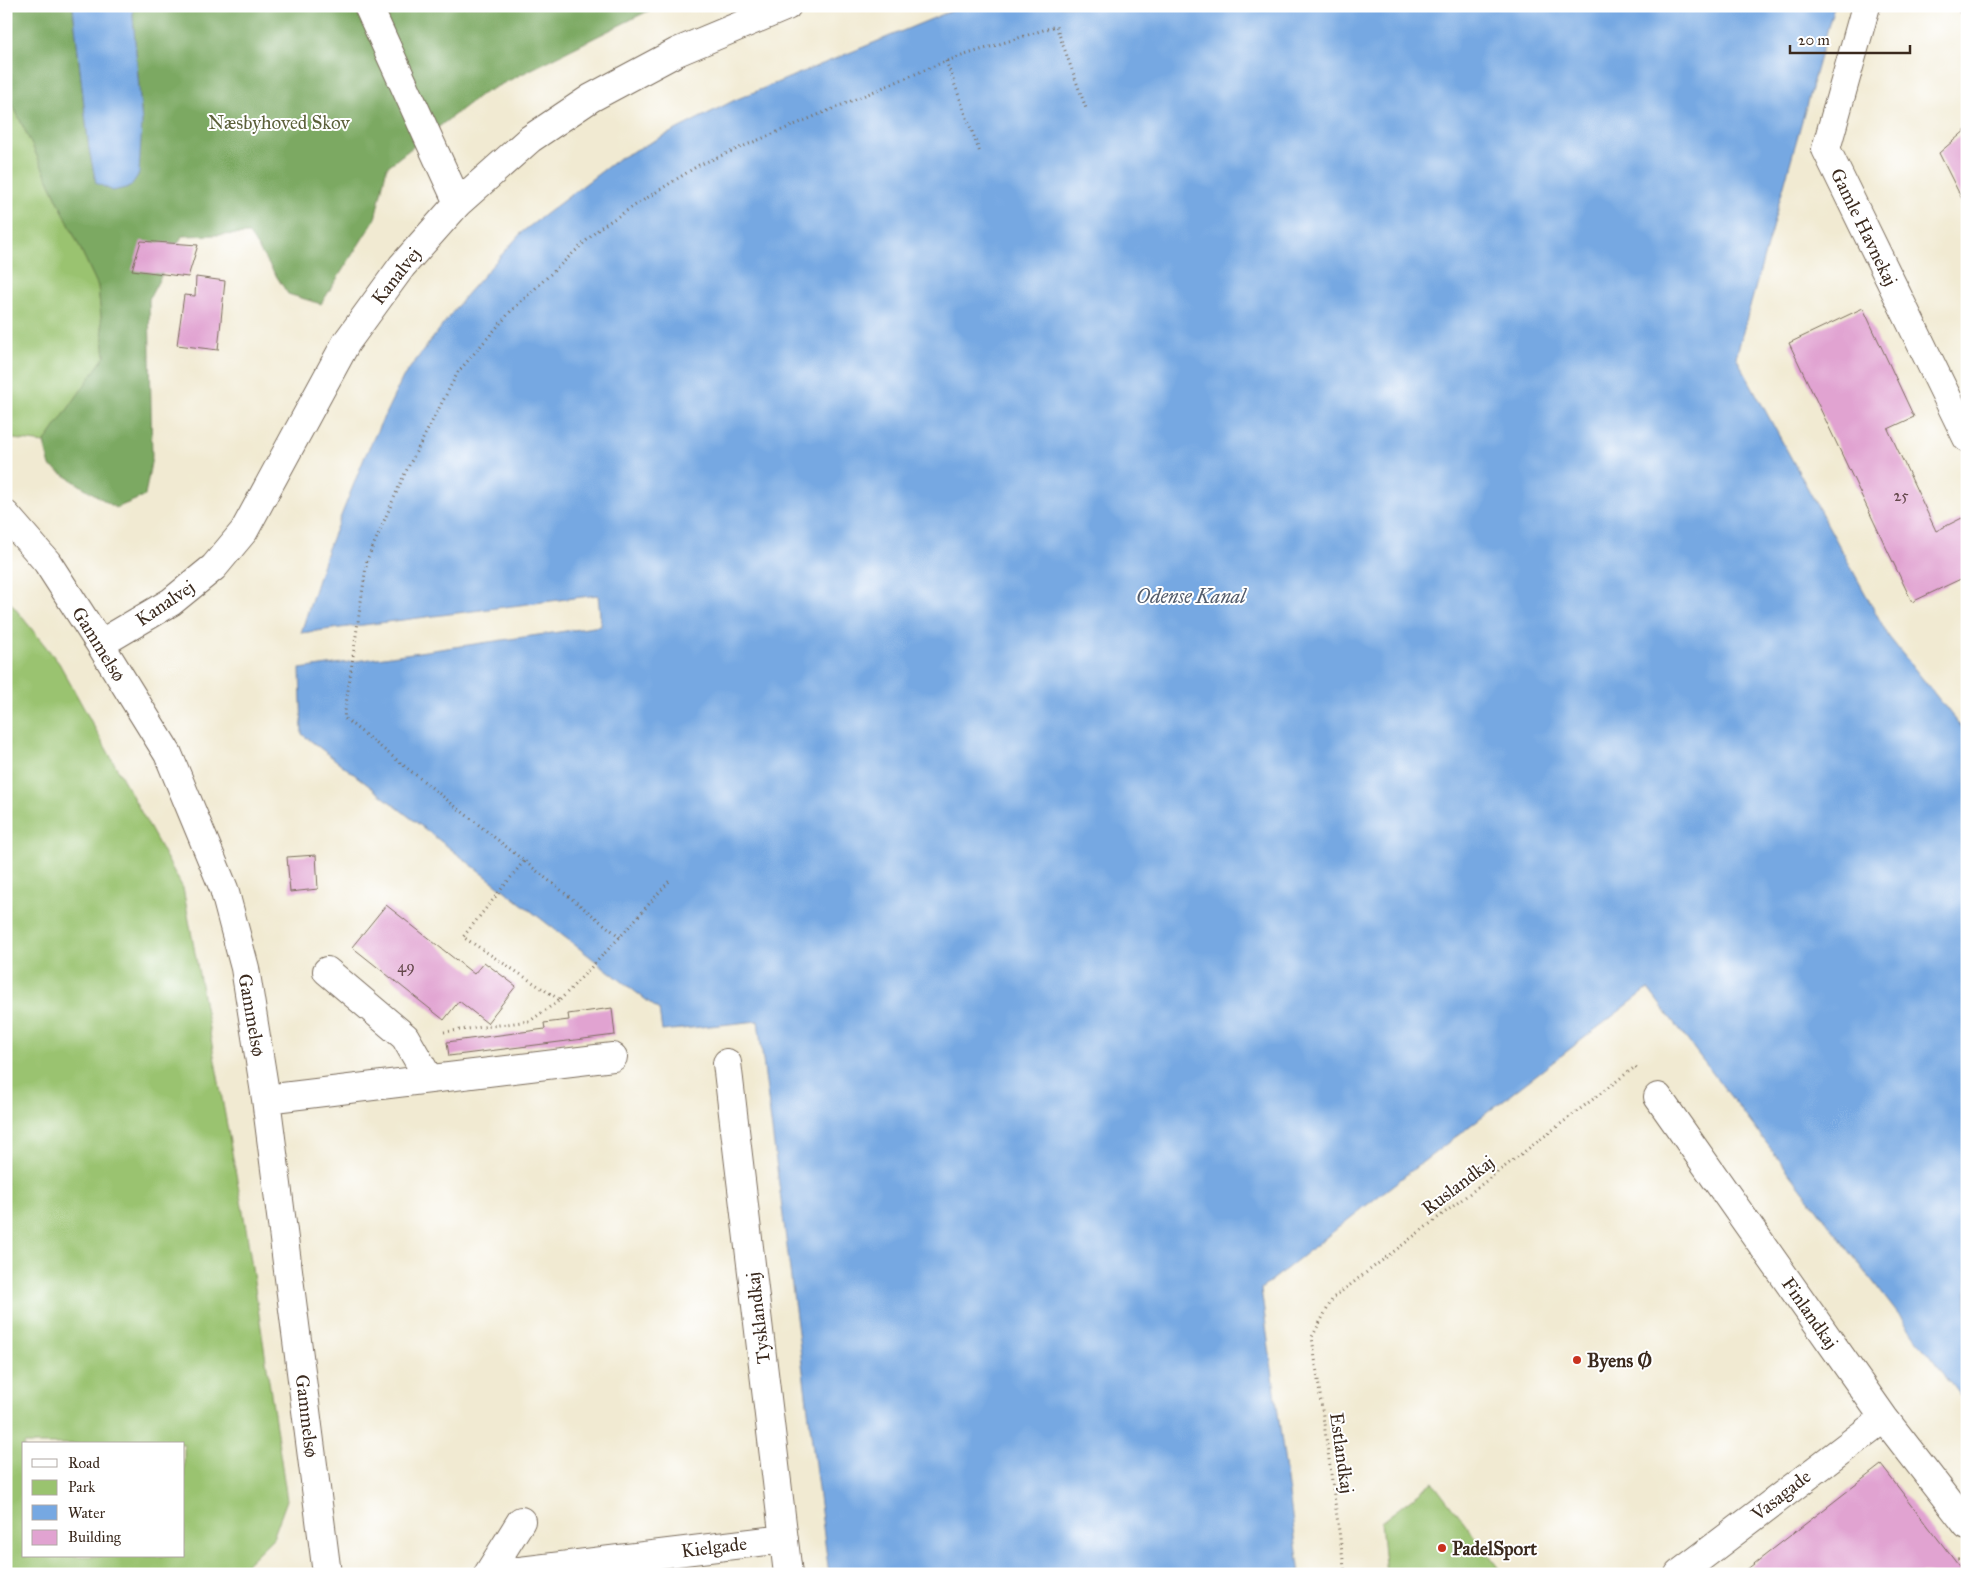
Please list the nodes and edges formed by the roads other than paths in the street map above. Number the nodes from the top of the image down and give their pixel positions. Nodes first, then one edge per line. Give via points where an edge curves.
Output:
1 (368, 6) edge
2 (786, 6) edge
3 (1866, 6) edge
4 (458, 203) junction
5 (1967, 438) edge
6 (6, 515) edge
7 (100, 644) junction
8 (327, 971) dead end
9 (613, 1057) dead end
10 (727, 1063) dead end
11 (429, 1079) junction
12 (1658, 1097) dead end
13 (266, 1099) junction
14 (1884, 1418) junction
15 (521, 1521) dead end
16 (1967, 1525) edge
17 (784, 1538) junction
18 (327, 1574) edge
19 (488, 1574) edge
20 (495, 1574) edge
21 (788, 1574) edge
22 (1679, 1574) edge

1 - 4 street
2 - 4 street, Kanalvej via 678,52 591,98 530,139
3 - 5 street, Gamle Havnekaj via 1826,149
4 - 7 street, Kanalvej via 402,266 346,343 244,531 214,568 171,602
6 - 7 street, Gammelsø via 46,562
7 - 13 street, Gammelsø via 168,754 224,889 245,968
8 - 11 street via 405,1037
9 - 11 street
10 - 17 street, Tysklandkaj
11 - 13 street
12 - 14 street, Finlandkaj
13 - 18 street, Gammelsø
14 - 16 street, Finlandkaj
14 - 22 street, Vasagade
15 - 19 street
17 - 20 street, Kielgade
17 - 21 street, Tysklandkaj

